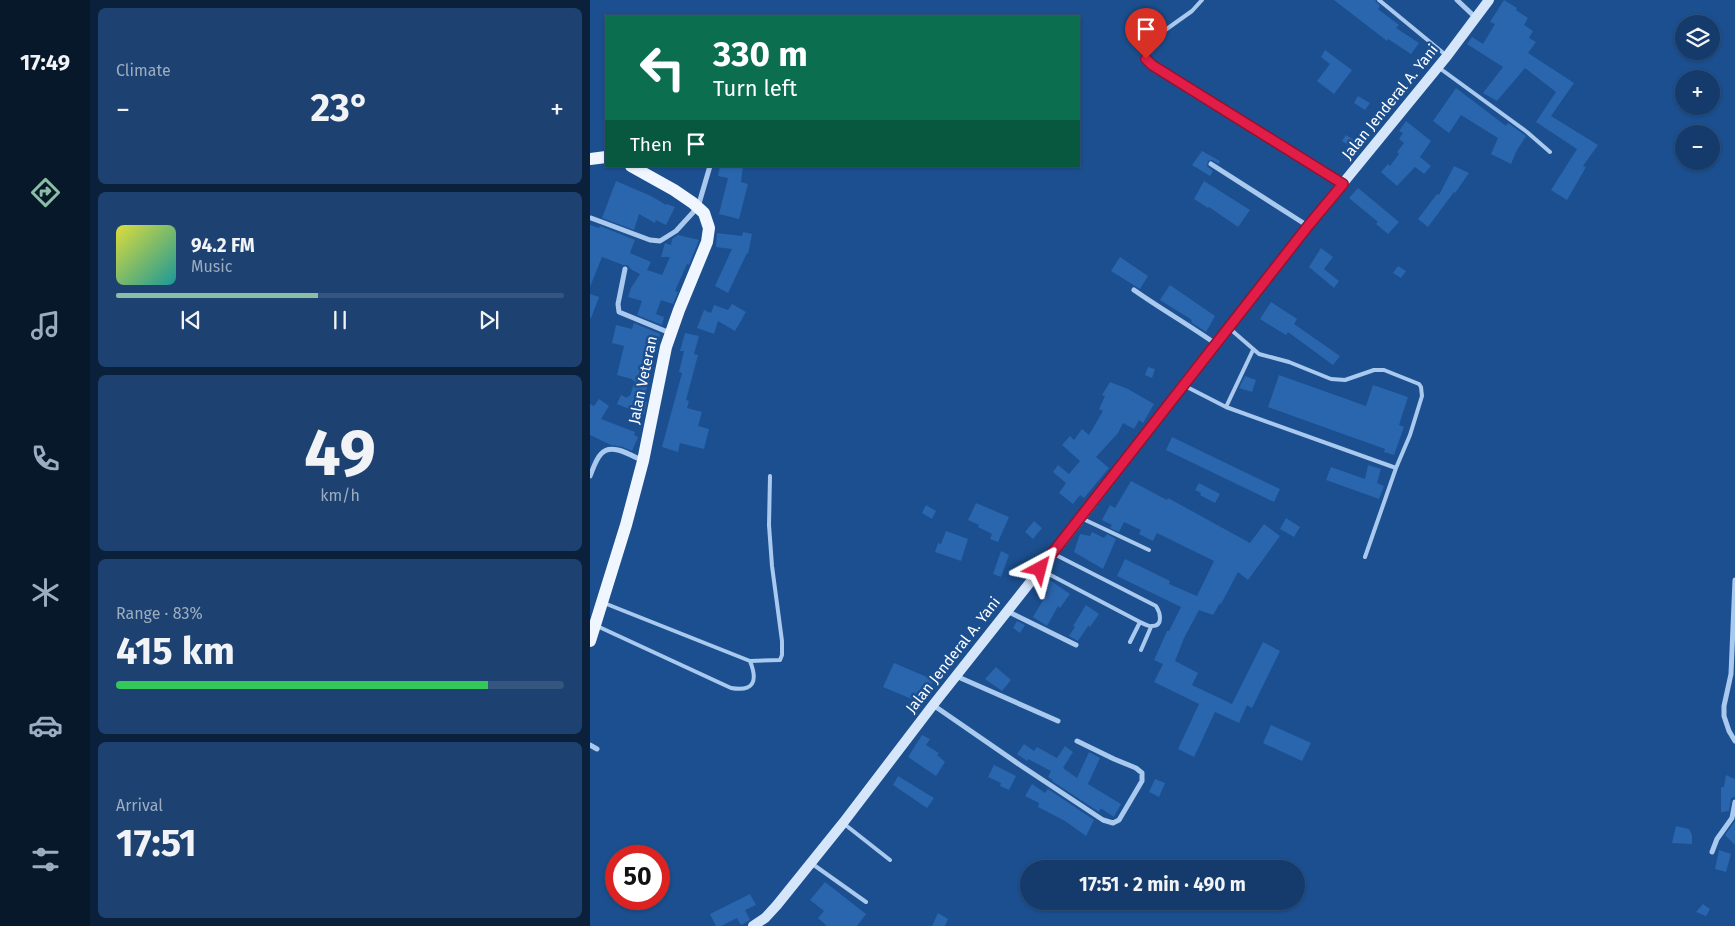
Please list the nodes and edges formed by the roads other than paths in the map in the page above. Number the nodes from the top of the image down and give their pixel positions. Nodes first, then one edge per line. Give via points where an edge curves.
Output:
1 (1202, 0) edge
2 (1379, 0) edge
3 (1457, 0) edge
4 (1489, 0) edge
5 (1476, 18) junction
6 (1447, 56) junction
7 (1438, 67) junction
8 (1550, 152) dead end
9 (605, 157) edge
10 (590, 159) edge
11 (1211, 164) dead end
12 (633, 167) edge
13 (710, 167) edge
14 (1343, 184) junction
15 (695, 205) junction
16 (591, 218) edge
17 (1308, 226) junction
18 (625, 269) dead end
19 (1134, 290) dead end
20 (1229, 328) junction
21 (670, 333) junction
22 (1216, 344) junction
23 (1253, 350) junction
24 (1183, 385) junction
25 (1226, 407) junction
26 (643, 461) junction
27 (1396, 468) junction
28 (590, 476) edge
29 (770, 476) dead end
30 (1081, 518) junction
31 (1149, 550) dead end
32 (1052, 553) junction
33 (1365, 557) dead end
34 (1040, 569) junction
35 (1735, 580) edge
36 (602, 602) junction
37 (1007, 611) junction
38 (1140, 622) junction
39 (595, 625) junction
40 (1151, 627) junction
41 (590, 641) edge
42 (1130, 642) dead end
43 (1076, 645) dead end
44 (1141, 650) dead end
45 (750, 661) junction
46 (956, 676) junction
47 (933, 705) junction
48 (1058, 721) dead end
49 (1077, 741) dead end
50 (1735, 741) edge
51 (590, 745) edge
52 (597, 749) dead end
53 (1735, 802) edge
54 (843, 823) junction
55 (1712, 852) dead end
56 (890, 860) dead end
57 (811, 863) junction
58 (866, 902) dead end
59 (753, 926) edge

1 - 14 lane via 1192,11 1147,43 1146,59
2 - 6 lane
3 - 5 street
4 - 5 main road, Jalan Jenderal A. Yani
5 - 6 main road, Jalan Jenderal A. Yani
6 - 7 main road, Jalan Jenderal A. Yani
7 - 8 lane
7 - 14 main road, Jalan Jenderal A. Yani
9 - 10 main road
11 - 17 street
12 - 15 main road
13 - 15 street
14 - 17 main road, Jalan Jenderal A. Yani
15 - 16 street via 676,231 660,241
15 - 21 main road, Jalan Veteran via 704,213 707,242
17 - 20 main road, Jalan Jenderal A. Yani
18 - 21 street via 619,312
19 - 22 street
20 - 22 main road, Jalan Jenderal A. Yani
20 - 23 lane
21 - 26 main road, Jalan Veteran
22 - 24 main road, Jalan Jenderal A. Yani
23 - 25 lane
23 - 27 lane via 1331,379 1345,380 1384,370 1419,384 1422,396
24 - 25 lane
24 - 30 main road, Jalan Jenderal A. Yani
25 - 27 lane
26 - 28 street via 612,449 606,450 601,453
26 - 36 main road, Jalan Veteran
27 - 33 lane
29 - 45 lane via 769,526 783,650 780,660
30 - 31 lane
30 - 32 main road, Jalan Jenderal A. Yani
32 - 34 main road, Jalan Jenderal A. Yani
32 - 40 lane via 1156,606 1160,621
34 - 37 main road, Jalan Jenderal A. Yani
34 - 38 lane
35 - 50 street via 1731,674 1724,706 1724,716
36 - 39 main road, Jalan Veteran
36 - 45 lane
37 - 43 street
37 - 46 main road, Jalan Jenderal A. Yani
38 - 40 lane
38 - 42 lane
39 - 41 main road, Jalan Veteran
39 - 45 lane via 731,688 749,688 753,683
40 - 44 lane
46 - 47 main road, Jalan Jenderal A. Yani
46 - 48 street
47 - 49 street via 1103,820 1119,820 1142,781 1142,773
47 - 54 main road, Jalan Jenderal A. Yani
51 - 52 street
53 - 55 street via 1732,818
54 - 56 lane
54 - 57 main road, Jalan Jenderal A. Yani
57 - 58 lane
57 - 59 main road, Jalan Jenderal A. Yani via 777,905

